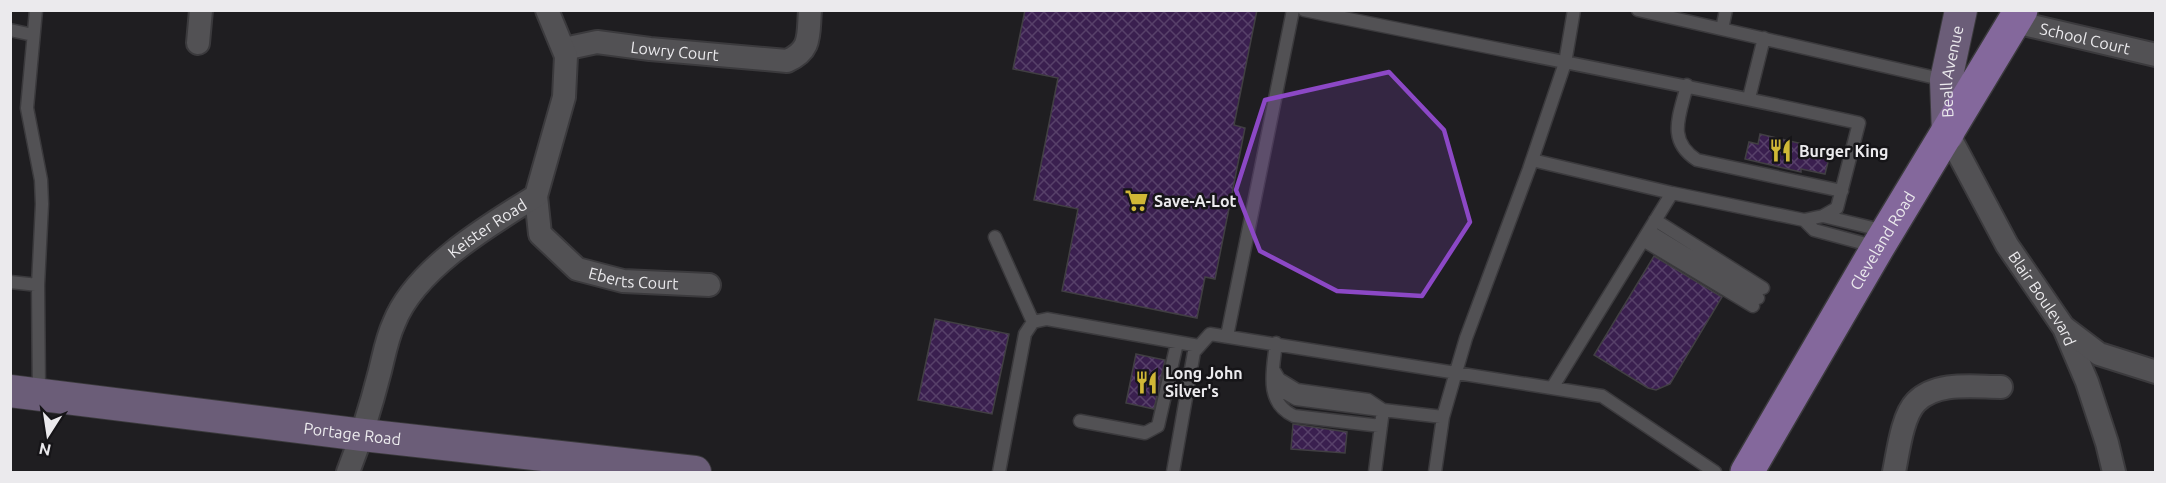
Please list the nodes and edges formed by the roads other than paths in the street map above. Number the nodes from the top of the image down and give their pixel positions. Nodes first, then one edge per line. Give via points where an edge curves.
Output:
1 (36, 10) edge
2 (201, 10) edge
3 (547, 10) edge
4 (810, 10) edge
5 (1293, 10) edge
6 (1304, 10) edge
7 (1574, 10) edge
8 (1638, 10) edge
9 (1726, 10) edge
10 (1961, 10) edge
11 (1689, 16) edge
12 (2018, 16) edge
13 (1722, 28) junction
14 (10, 30) edge
15 (33, 35) junction
16 (1764, 38) junction
17 (198, 43) dead end
18 (564, 49) junction
19 (2156, 55) edge
20 (1565, 63) junction
21 (1946, 80) junction
22 (1687, 85) junction
23 (1749, 98) junction
24 (1948, 134) junction
25 (1532, 160) junction
26 (1842, 191) junction
27 (1672, 193) junction
28 (536, 196) junction
29 (1823, 216) junction
30 (1804, 220) junction
31 (1649, 230) junction
32 (995, 237) dead end
33 (1883, 239) junction
34 (10, 282) edge
35 (38, 285) junction
36 (709, 285) dead end
37 (1033, 322) junction
38 (2064, 328) junction
39 (1227, 336) junction
40 (1177, 343) junction
41 (1275, 344) junction
42 (1199, 346) junction
43 (1456, 372) junction
44 (2156, 372) edge
45 (1273, 378) junction
46 (2001, 387) dead end
47 (1552, 388) junction
48 (25, 393) edge
49 (1443, 417) junction
50 (1382, 418) junction
51 (1080, 421) dead end
52 (363, 435) junction
53 (348, 472) edge
54 (695, 472) edge
55 (999, 472) edge
56 (1173, 472) edge
57 (1375, 472) edge
58 (1435, 472) edge
59 (1715, 472) edge
60 (1748, 472) edge
61 (1894, 472) edge
62 (2114, 472) edge

1 - 15 lane
2 - 17 street
3 - 18 street, Keister Road
4 - 18 street, Lowry Court via 807,45 800,55 787,61 597,42
5 - 39 lane
6 - 20 lane
7 - 20 lane
8 - 11 lane
9 - 13 lane
10 - 21 main road, Beall Avenue
11 - 13 lane
12 - 19 street, School Court
12 - 24 main road, Cleveland Road
13 - 16 lane
14 - 15 lane
15 - 35 lane via 27,108 41,180
16 - 21 lane
16 - 23 lane
18 - 28 street, Keister Road via 564,97
20 - 22 lane
20 - 25 lane
21 - 24 main road, Beall Avenue
22 - 23 lane
22 - 26 lane via 1678,138 1696,160
23 - 26 lane via 1858,123
24 - 33 main road, Cleveland Road
24 - 38 street, Blair Boulevard via 2007,245
25 - 27 lane
25 - 43 lane
26 - 29 lane via 1837,208
27 - 30 lane
27 - 31 lane
28 - 36 street, Eberts Court via 540,234 577,269 623,281
28 - 52 street, Keister Road via 478,233 429,272 408,298 394,322
29 - 30 lane
29 - 33 lane
30 - 33 lane via 1814,230
31 - 31 lane via 1758,297
31 - 47 lane
32 - 37 lane
33 - 60 main road, Cleveland Road
34 - 35 lane
35 - 48 lane
37 - 40 lane via 1047,319
37 - 55 lane via 1025,334
38 - 44 street via 2099,354
38 - 62 street, Blair Boulevard via 2087,382
39 - 41 lane
39 - 42 lane via 1210,334
40 - 42 lane
40 - 51 lane via 1158,426 1144,433
41 - 43 lane
41 - 45 lane
42 - 56 lane via 1194,352
43 - 47 lane
43 - 49 lane
45 - 50 lane via 1297,390 1368,400
45 - 50 lane via 1276,401 1283,411 1294,416
46 - 61 street via 1942,389 1916,402 1901,439
47 - 59 lane via 1602,396
48 - 52 main road, Portage Road
49 - 50 lane
49 - 58 lane
50 - 57 lane
52 - 53 street, Keister Road
52 - 54 main road, Portage Road

